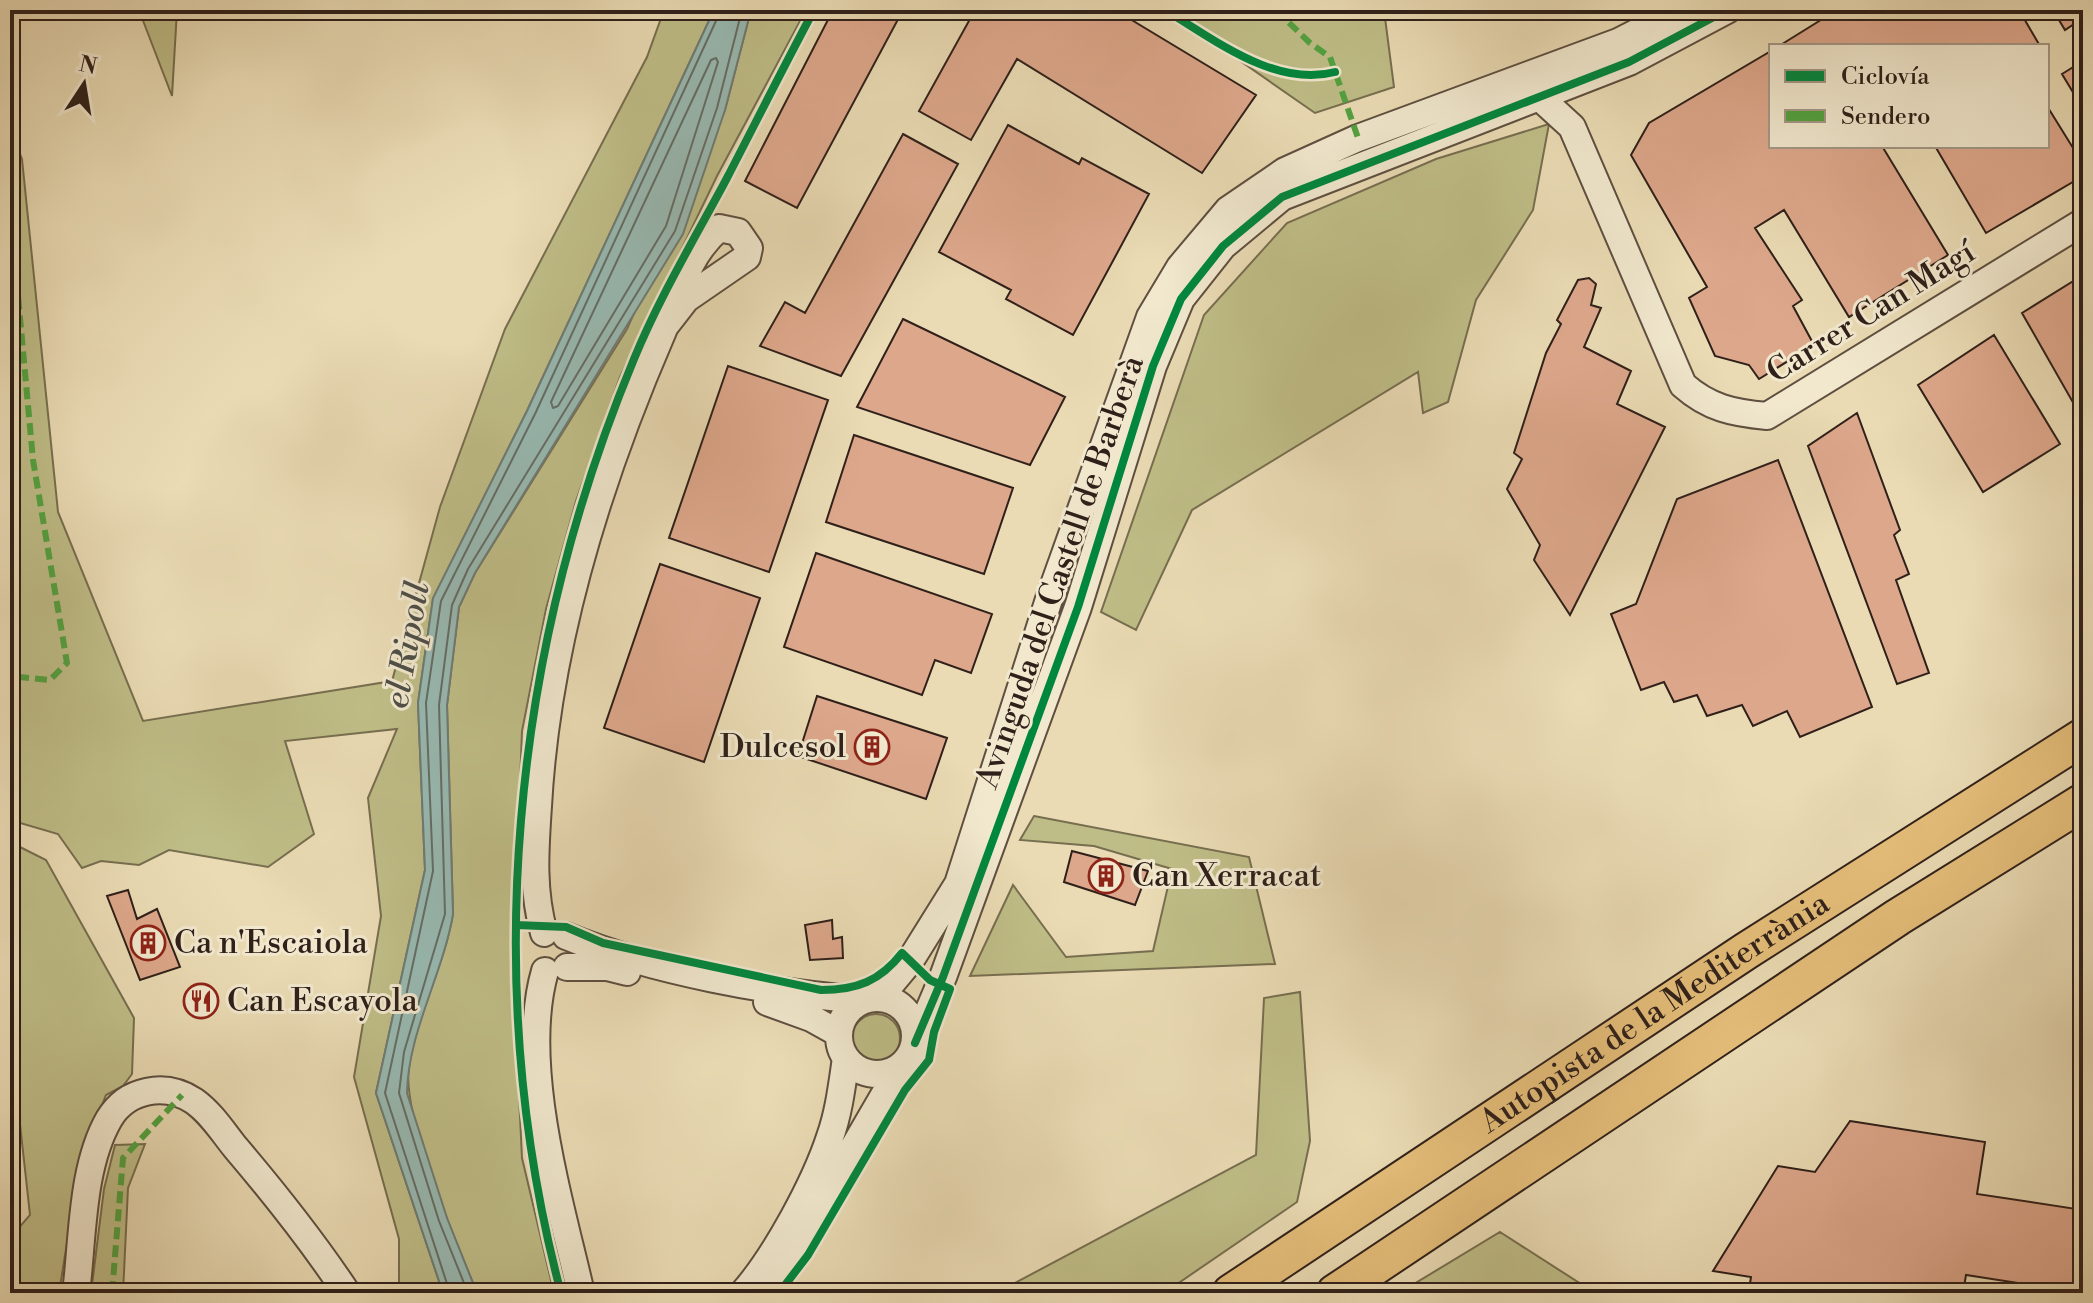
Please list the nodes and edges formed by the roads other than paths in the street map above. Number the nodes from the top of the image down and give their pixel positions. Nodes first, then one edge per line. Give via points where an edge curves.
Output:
1 (1681, 10) edge
2 (1727, 10) edge
3 (1537, 95) junction
4 (2083, 222) edge
5 (665, 326) dead end
6 (2083, 737) edge
7 (2083, 802) edge
8 (555, 934) junction
9 (556, 969) junction
10 (872, 998) junction
11 (838, 1033) junction
12 (915, 1043) junction
13 (846, 1058) junction
14 (901, 1066) junction
15 (76, 1293) edge
16 (347, 1293) edge
17 (581, 1293) edge
18 (743, 1293) edge
19 (769, 1293) edge
20 (1231, 1293) edge
21 (1335, 1293) edge

1 - 10 street, Avinguda del Castell de Barberà via 1618,42 1358,138 1285,171 1228,210 1180,267 1150,317 1050,596 958,884 910,961
2 - 3 street, Avinguda del Castell de Barberà via 1629,62
3 - 4 street, Carrer Can Magí via 1572,127 1683,385 1698,399 1728,412 1767,416
3 - 12 street, Avinguda del Castell de Barberà via 1282,197 1223,246 1181,299 1153,366 1078,607
5 - 8 street via 618,443 566,618 540,766 534,865 535,895
6 - 20 highway, Autopista de la Mediterrània via 1746,951
7 - 21 highway, Autopista de la Mediterrània via 1846,952
8 - 9 street via 573,955
8 - 9 street via 534,942 532,955
8 - 10 street via 607,953 799,995
9 - 11 street via 607,967 774,1004
9 - 17 street via 538,1004 539,1071 548,1147
10 - 11 street via 846,1013
10 - 12 street via 904,1007 916,1030
11 - 13 street
12 - 14 street
13 - 14 street via 866,1073
13 - 18 street via 836,1116 818,1167
14 - 19 street
15 - 16 street via 90,1183 102,1135 119,1106 151,1090 182,1095 204,1109

